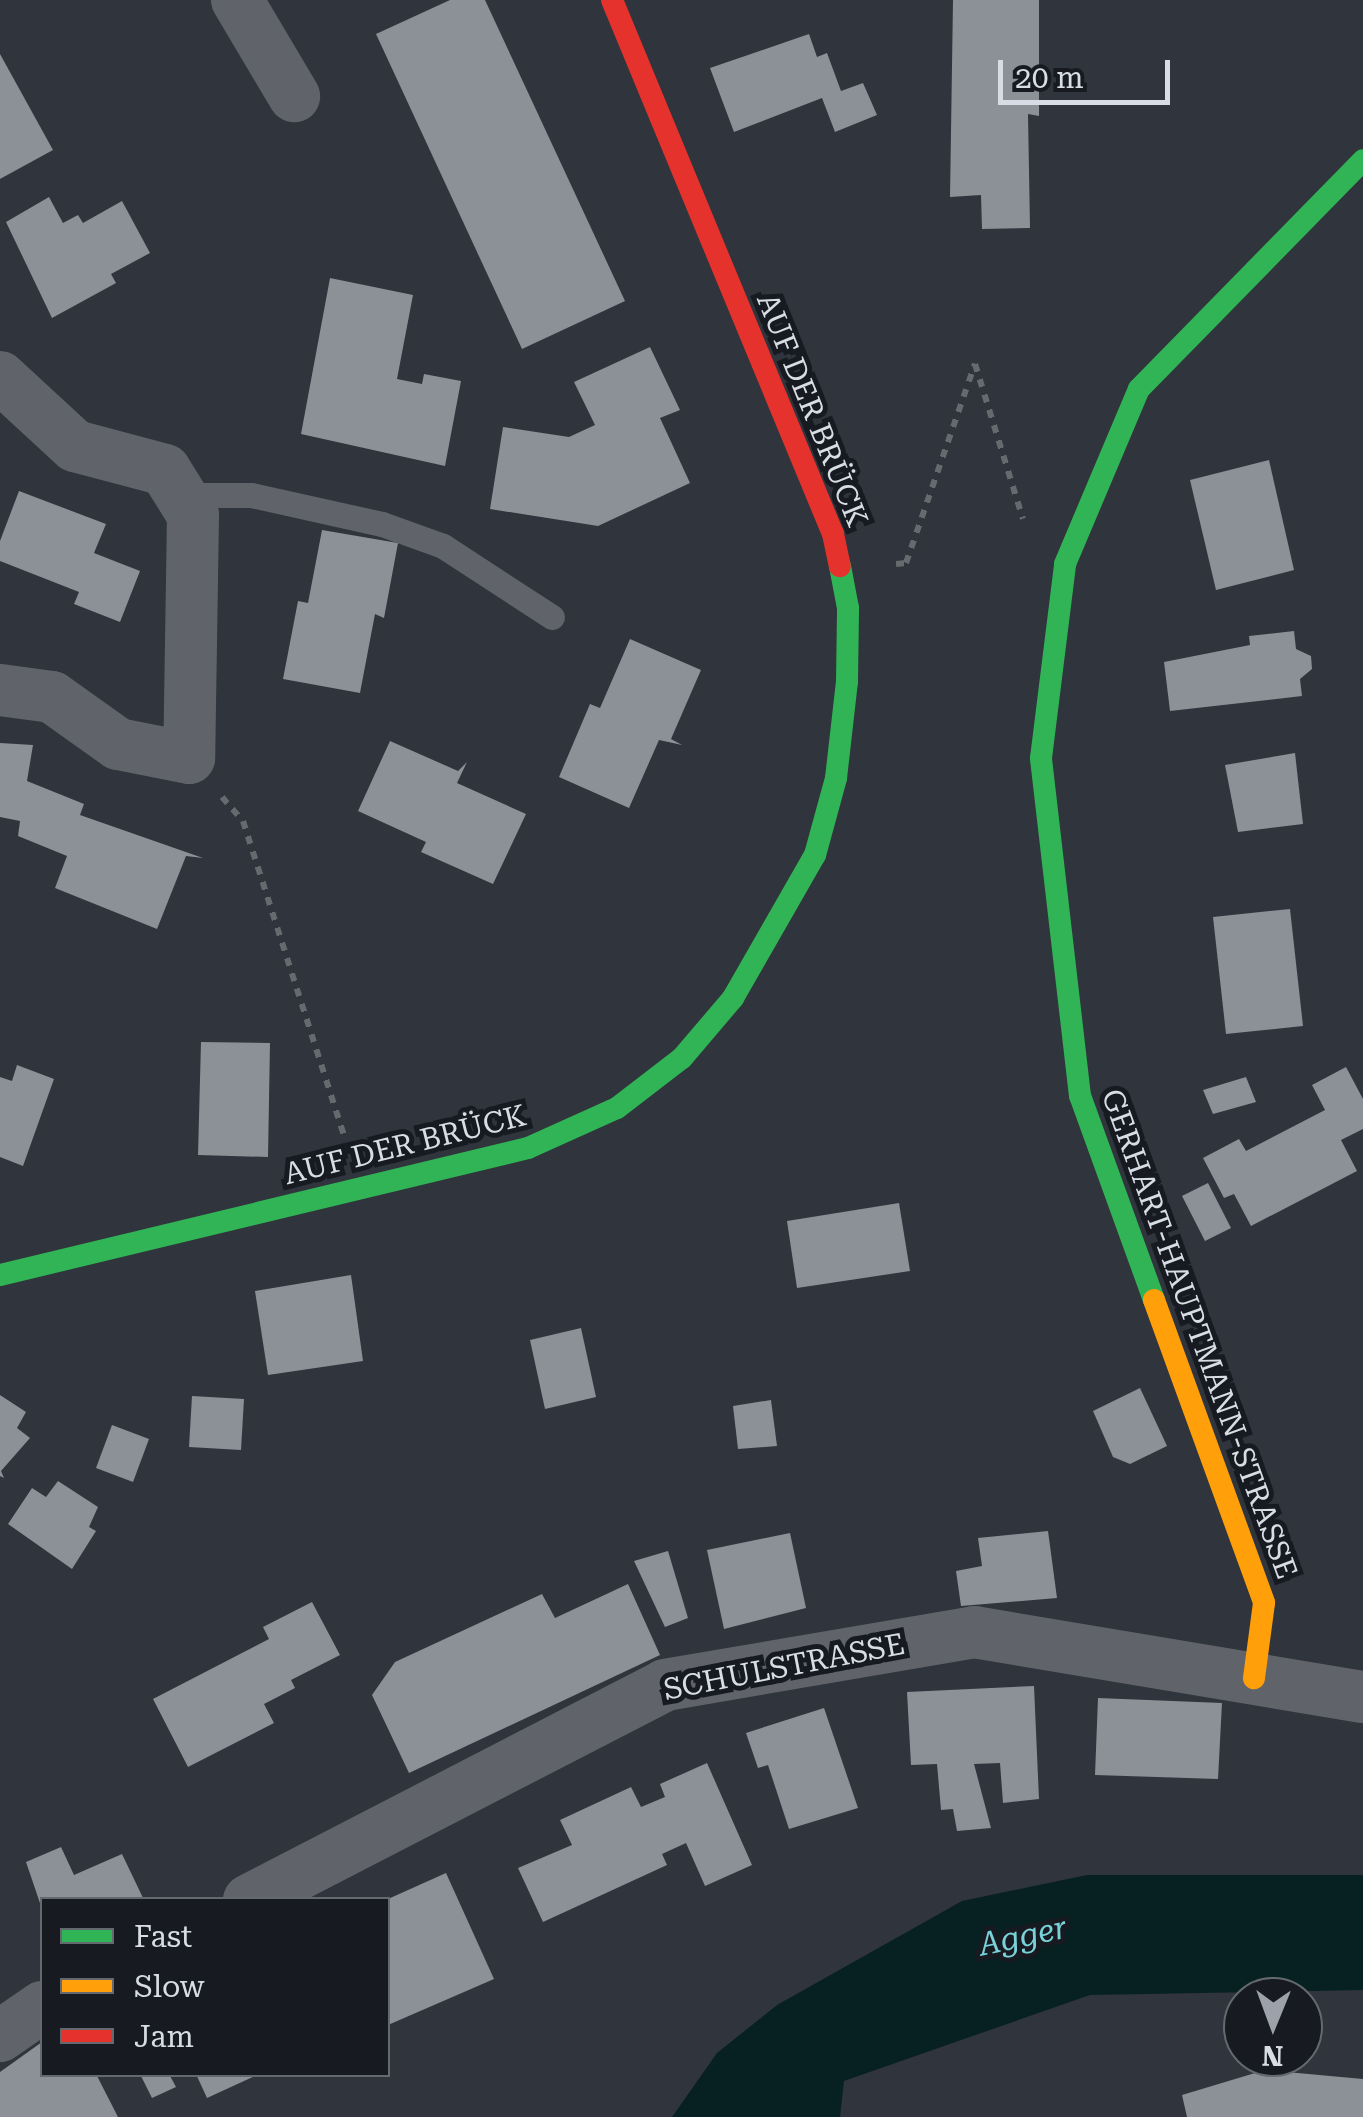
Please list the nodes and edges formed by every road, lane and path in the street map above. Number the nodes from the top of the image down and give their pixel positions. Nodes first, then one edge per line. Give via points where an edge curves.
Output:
1 (237, 0) edge
2 (612, 0) edge
3 (294, 96) dead end
4 (1363, 160) edge
5 (0, 377) edge
6 (180, 495) junction
7 (1065, 564) junction
8 (841, 571) junction
9 (552, 617) dead end
10 (0, 690) edge
11 (189, 758) junction
12 (361, 1190) junction
13 (0, 1275) edge
14 (1254, 1678) junction
15 (1363, 1697) edge
16 (256, 1897) edge
17 (40, 2008) edge
18 (0, 2036) edge

1 - 3 street
2 - 8 main road, AUF DER BRÜCK via 833,534
4 - 7 main road, GERHART-HAUPTMANN-STRASSE via 1139,388
5 - 6 street via 74,446 165,470
6 - 9 lane via 251,495 382,524 444,546
6 - 11 street via 193,515
7 - 8 path via 1036,561 975,364 906,563
7 - 14 main road, GERHART-HAUPTMANN-STRASSE via 1042,758 1080,1096 1264,1603
8 - 12 main road, AUF DER BRÜCK via 847,682 836,778 815,855 733,998 682,1058 617,1108 528,1148
10 - 11 street via 52,696 118,744
11 - 12 path via 243,821
12 - 13 main road, AUF DER BRÜCK
14 - 15 street, SCHULSTRASSE
14 - 16 street, SCHULSTRASSE via 974,1632 665,1685
17 - 18 street

